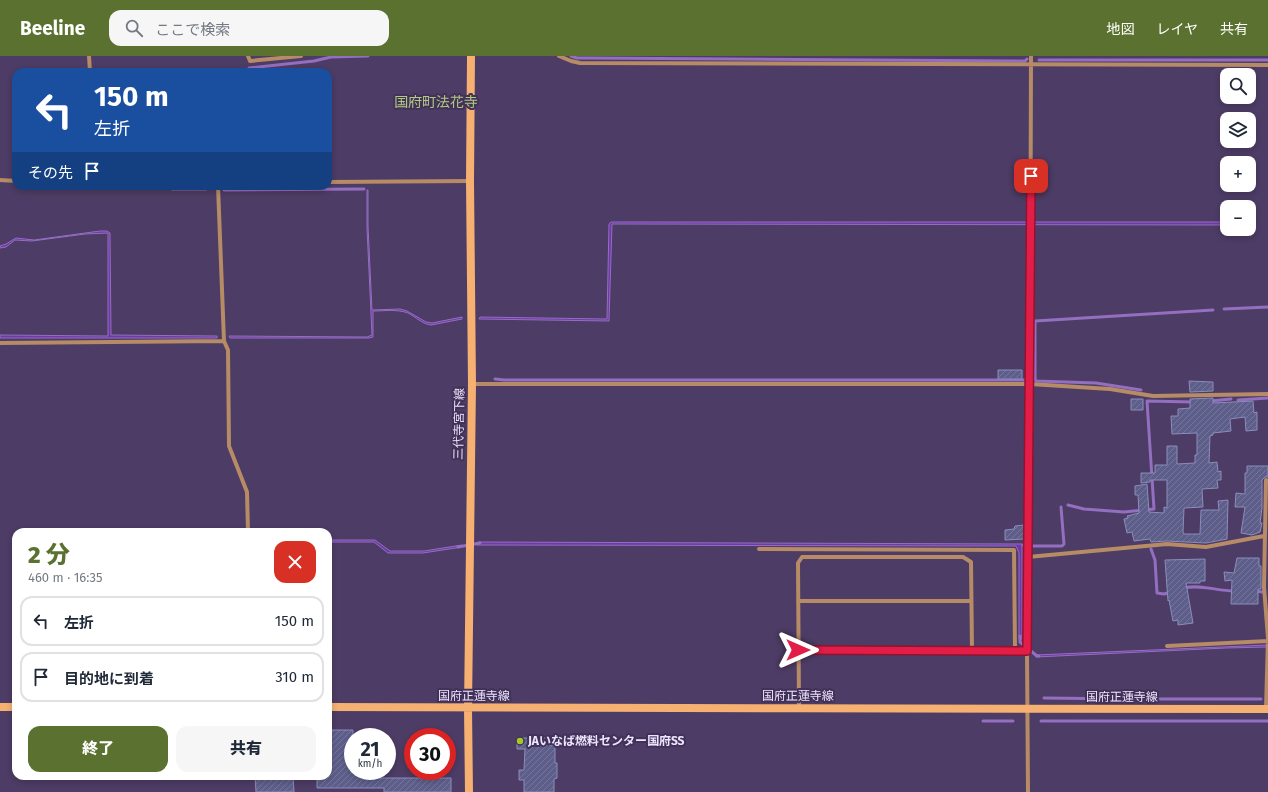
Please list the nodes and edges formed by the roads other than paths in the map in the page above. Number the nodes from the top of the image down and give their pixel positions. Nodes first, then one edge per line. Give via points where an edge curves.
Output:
1 (89, 56) edge
2 (248, 56) edge
3 (301, 56) edge
4 (471, 56) edge
5 (559, 56) edge
6 (1031, 56) edge
7 (1031, 65) junction
8 (1268, 65) edge
9 (90, 68) edge
10 (0, 180) edge
11 (12, 181) edge
12 (470, 181) junction
13 (332, 182) edge
14 (218, 190) edge
15 (224, 341) junction
16 (0, 343) edge
17 (472, 384) junction
18 (1030, 384) junction
19 (1268, 394) edge
20 (1268, 481) edge
21 (248, 528) edge
22 (1264, 536) junction
23 (759, 549) dead end
24 (1028, 557) junction
25 (798, 601) junction
26 (971, 601) junction
27 (1268, 641) edge
28 (1167, 646) dead end
29 (798, 650) junction
30 (972, 650) junction
31 (1015, 651) junction
32 (1027, 651) junction
33 (0, 707) edge
34 (12, 707) edge
35 (332, 707) edge
36 (468, 708) junction
37 (798, 708) junction
38 (1027, 708) junction
39 (1267, 709) edge
40 (469, 792) edge
41 (1028, 792) edge

1 - 9 street
2 - 3 street via 250,61
4 - 12 main road, 三代寺宮下線
5 - 7 street via 580,63
6 - 7 street
7 - 8 street
7 - 18 street
10 - 11 street
12 - 13 street
12 - 17 main road, 三代寺宮下線
14 - 15 street
15 - 16 street
15 - 21 street via 228,350 229,446 247,492
17 - 18 street
17 - 36 main road, 三代寺宮下線
18 - 19 street via 1110,389 1153,396
18 - 24 street
20 - 22 street via 1266,480
22 - 24 street via 1206,547 1168,544
22 - 27 street
23 - 31 street via 1014,550
24 - 32 street
25 - 26 street
25 - 26 street via 798,563 802,557 963,557 971,562
25 - 29 street
26 - 30 street
27 - 28 street
27 - 39 street
29 - 30 street
29 - 37 street
30 - 31 street
31 - 32 street
32 - 38 street
33 - 34 main road
35 - 36 main road, 国府正蓮寺線
36 - 37 main road, 国府正蓮寺線
36 - 40 main road, 三代寺宮下線
37 - 38 main road, 国府正蓮寺線
38 - 39 main road, 国府正蓮寺線
38 - 41 street

